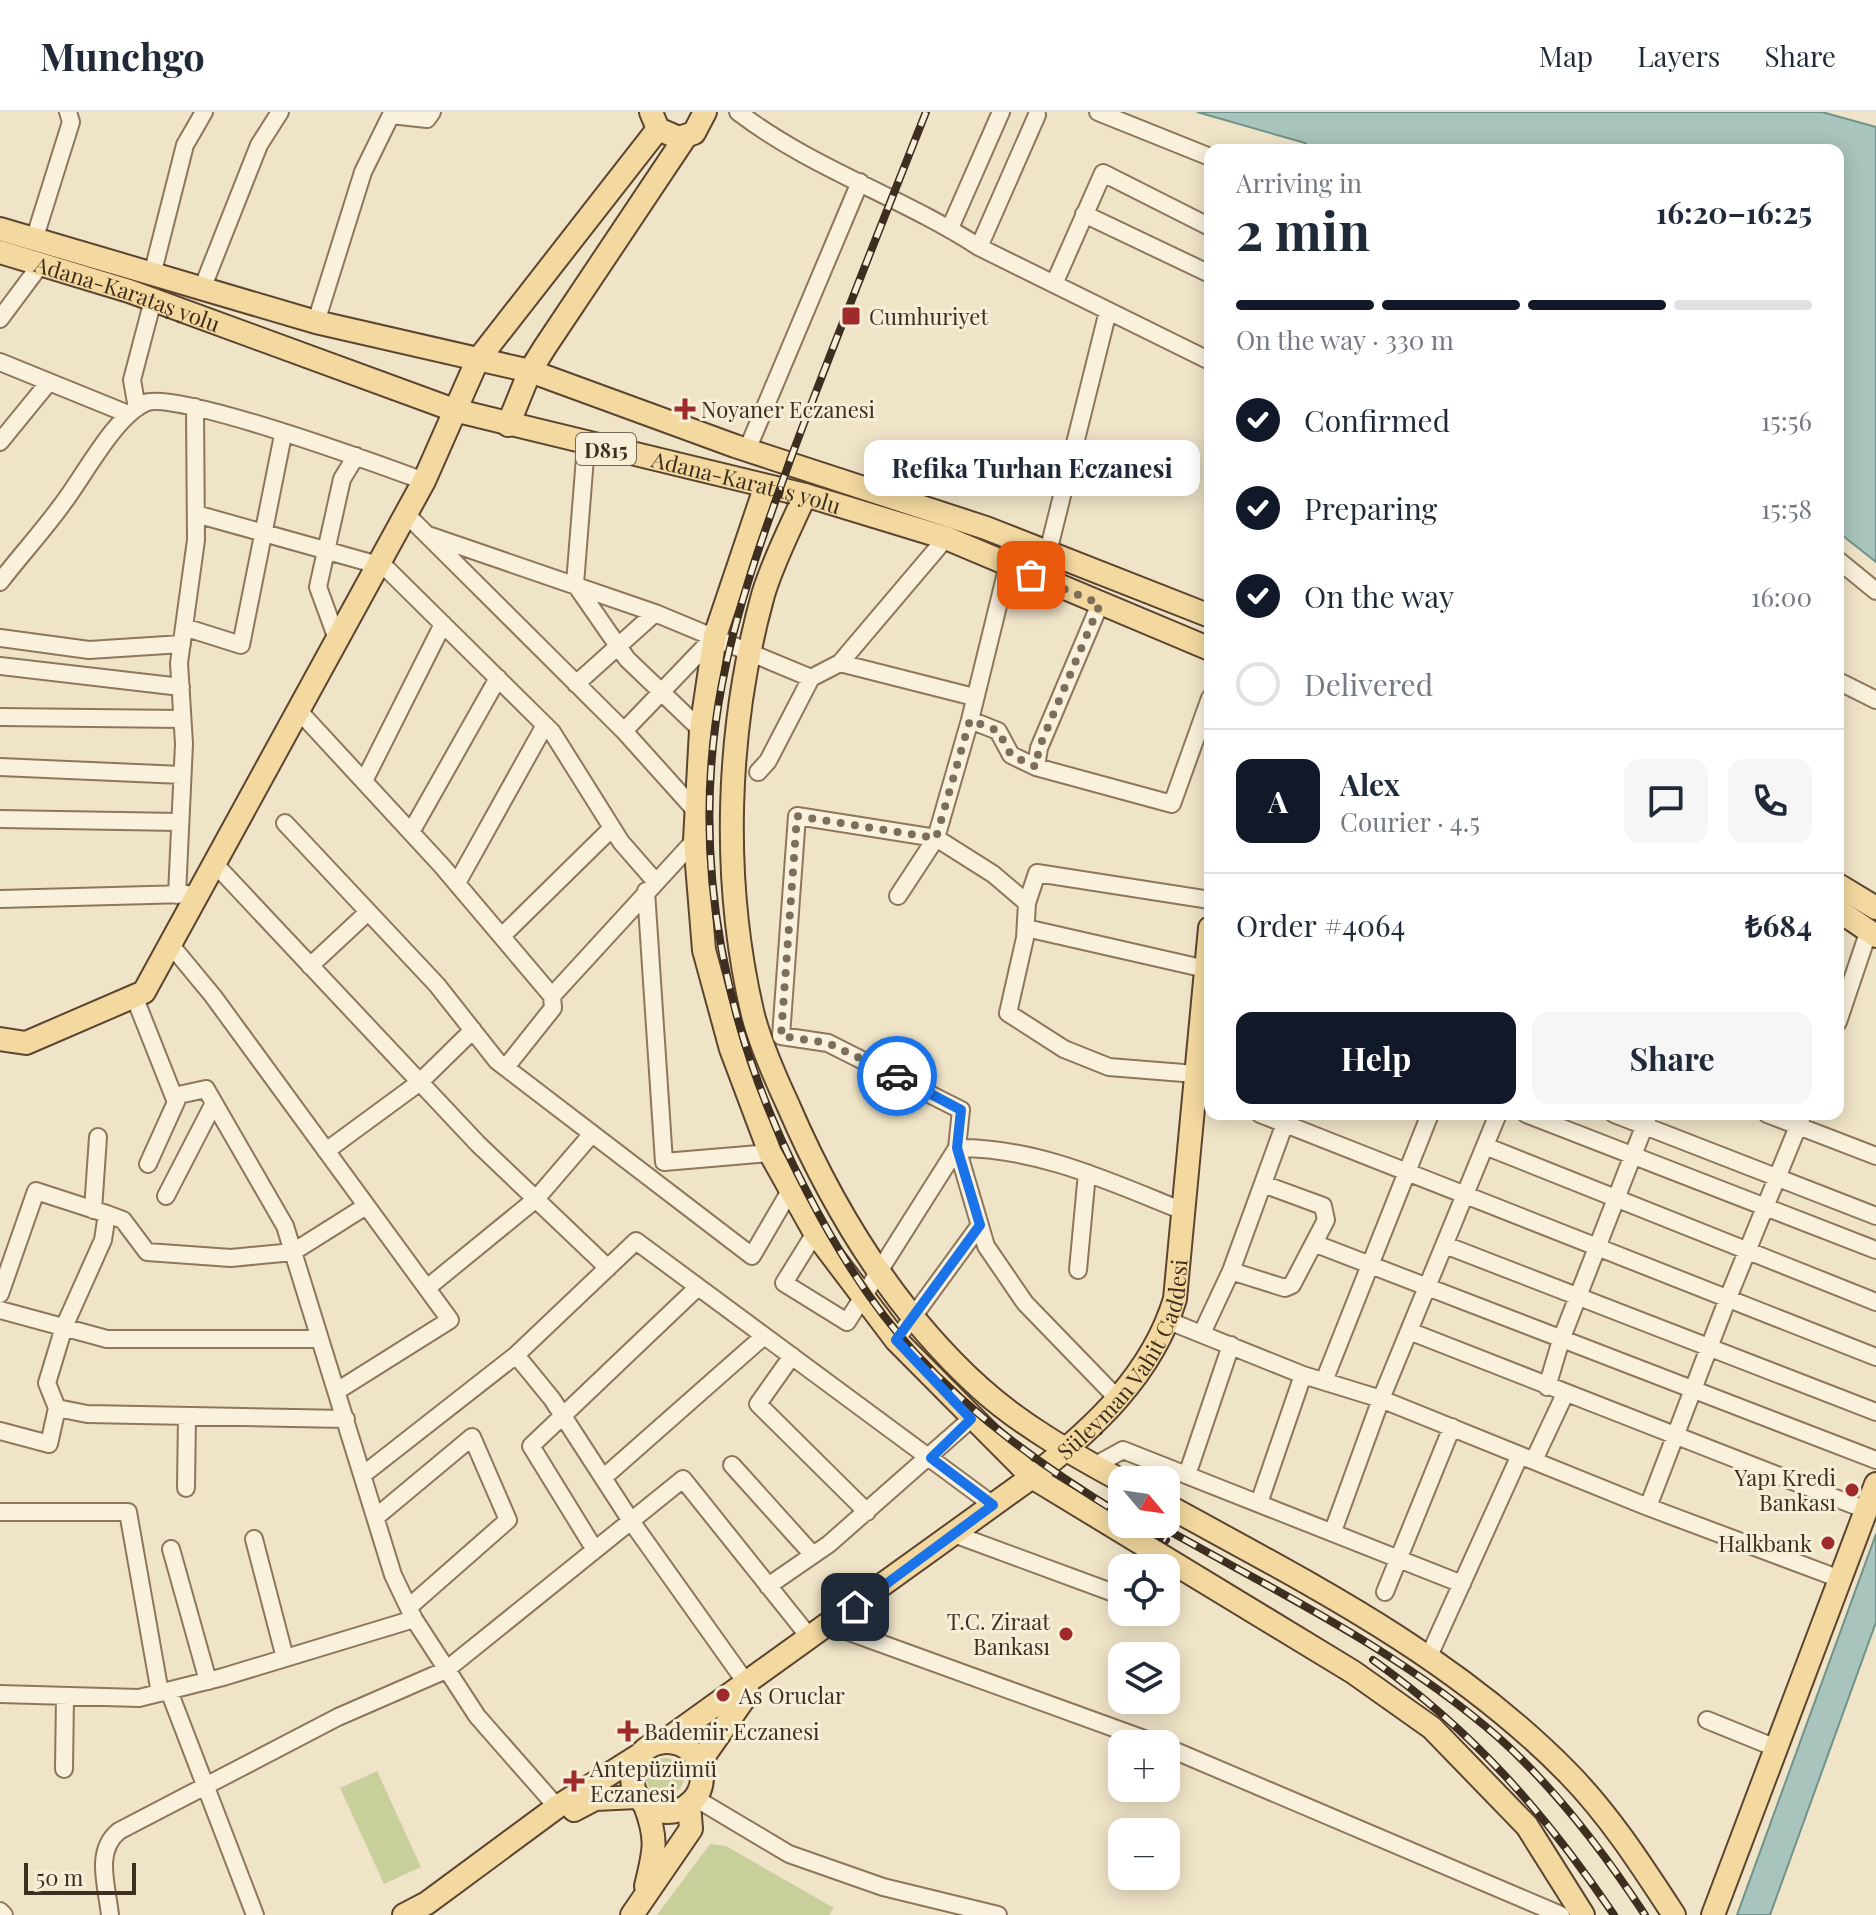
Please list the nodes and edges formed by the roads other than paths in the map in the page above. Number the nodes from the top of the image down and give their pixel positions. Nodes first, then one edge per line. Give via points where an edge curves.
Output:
1 (68, 112) edge
2 (204, 112) edge
3 (280, 112) edge
4 (432, 112) edge
5 (705, 112) edge
6 (738, 112) edge
7 (1001, 112) edge
8 (1098, 112) edge
9 (390, 114) edge
10 (1037, 115) dead end
11 (655, 120) edge
12 (686, 136) junction
13 (1204, 155) edge
14 (860, 182) junction
15 (1084, 214) junction
16 (1204, 224) edge
17 (950, 228) junction
18 (0, 229) edge
19 (34, 240) junction
20 (979, 247) junction
21 (0, 252) edge
22 (41, 264) junction
23 (1204, 271) edge
24 (152, 275) junction
25 (1054, 284) junction
26 (202, 289) junction
27 (153, 300) junction
28 (1108, 311) junction
29 (0, 319) edge
30 (316, 322) junction
31 (1204, 358) edge
32 (477, 361) junction
33 (0, 362) edge
34 (530, 371) junction
35 (49, 382) junction
36 (195, 407) junction
37 (454, 410) junction
38 (133, 411) junction
39 (508, 425) junction
40 (283, 435) junction
41 (0, 442) edge
42 (586, 445) junction
43 (747, 450) junction
44 (356, 456) junction
45 (424, 481) junction
46 (765, 488) junction
47 (805, 495) junction
48 (196, 514) junction
49 (406, 514) junction
50 (261, 532) junction
51 (427, 535) junction
52 (946, 538) junction
53 (325, 551) junction
54 (1048, 552) junction
55 (379, 564) junction
56 (1008, 565) junction
57 (1844, 565) edge
58 (0, 582) edge
59 (575, 584) junction
60 (1876, 591) edge
61 (1100, 604) junction
62 (655, 613) junction
63 (1204, 614) edge
64 (443, 624) junction
65 (184, 627) junction
66 (715, 636) junction
67 (0, 638) edge
68 (337, 639) junction
69 (182, 644) junction
70 (618, 647) junction
71 (1204, 647) edge
72 (750, 651) junction
73 (840, 663) junction
74 (0, 666) edge
75 (498, 678) junction
76 (811, 678) junction
77 (576, 684) junction
78 (1844, 684) edge
79 (181, 687) junction
80 (664, 692) junction
81 (974, 697) junction
82 (1876, 700) edge
83 (298, 710) junction
84 (0, 717) edge
85 (182, 719) junction
86 (970, 720) junction
87 (545, 725) junction
88 (701, 730) junction
89 (624, 731) junction
90 (1203, 742) edge
91 (0, 767) edge
92 (1036, 767) junction
93 (758, 772) dead end
94 (182, 775) junction
95 (364, 781) junction
96 (695, 810) junction
97 (0, 819) edge
98 (180, 822) junction
99 (285, 823) dead end
100 (612, 828) junction
101 (411, 832) junction
102 (936, 838) junction
103 (695, 840) junction
104 (214, 863) junction
105 (457, 883) junction
106 (651, 886) junction
107 (1844, 889) edge
108 (187, 894) junction
109 (898, 896) dead end
110 (0, 899) edge
111 (1204, 899) edge
112 (1027, 903) junction
113 (1876, 908) edge
114 (368, 912) junction
115 (1844, 914) edge
116 (1026, 928) junction
117 (1872, 933) edge
118 (502, 936) junction
119 (170, 944) junction
120 (310, 966) junction
121 (1204, 969) edge
122 (134, 996) junction
123 (552, 996) junction
124 (1844, 1006) edge
125 (1204, 1008) edge
126 (473, 1030) junction
127 (0, 1039) edge
128 (506, 1067) junction
129 (420, 1082) junction
130 (1200, 1087) edge
131 (174, 1096) junction
132 (214, 1103) junction
133 (1428, 1120) edge
134 (1496, 1120) edge
135 (1541, 1120) edge
136 (1646, 1120) edge
137 (1801, 1120) edge
138 (1293, 1121) edge
139 (591, 1135) junction
140 (98, 1137) dead end
141 (1485, 1146) junction
142 (957, 1148) junction
143 (326, 1151) junction
144 (770, 1153) junction
145 (1632, 1156) junction
146 (1876, 1156) edge
147 (148, 1164) dead end
148 (1408, 1172) junction
149 (1087, 1173) junction
150 (1778, 1178) junction
151 (1263, 1184) junction
152 (791, 1189) junction
153 (166, 1196) dead end
154 (1465, 1196) junction
155 (1614, 1197) junction
156 (536, 1199) junction
157 (366, 1206) junction
158 (1765, 1208) junction
159 (1183, 1211) junction
160 (100, 1212) junction
161 (1876, 1216) edge
162 (980, 1225) junction
163 (815, 1233) junction
164 (1316, 1244) junction
165 (1445, 1245) junction
166 (1596, 1248) junction
167 (1747, 1250) junction
168 (1876, 1250) edge
169 (293, 1252) junction
170 (1369, 1263) junction
171 (608, 1268) junction
172 (1078, 1270) dead end
173 (1231, 1271) junction
174 (879, 1275) junction
175 (698, 1287) junction
176 (1427, 1287) junction
177 (427, 1288) junction
178 (0, 1294) edge
179 (1579, 1296) junction
180 (865, 1298) junction
181 (1728, 1298) junction
182 (1876, 1302) edge
183 (0, 1310) edge
184 (914, 1318) junction
185 (1169, 1321) junction
186 (64, 1327) junction
187 (1409, 1331) junction
188 (1202, 1333) junction
189 (764, 1336) junction
190 (320, 1339) junction
191 (896, 1340) junction
192 (1561, 1340) junction
193 (1231, 1345) junction
194 (1710, 1346) junction
195 (516, 1355) junction
196 (792, 1356) junction
197 (1876, 1357) edge
198 (1303, 1375) junction
199 (1324, 1381) junction
200 (1547, 1387) junction
201 (337, 1391) junction
202 (1693, 1391) junction
203 (1565, 1394) junction
204 (1117, 1398) junction
205 (1381, 1399) junction
206 (57, 1408) junction
207 (1876, 1412) edge
208 (187, 1416) junction
209 (564, 1417) junction
210 (346, 1419) junction
211 (971, 1419) junction
212 (1452, 1427) junction
213 (0, 1431) edge
214 (1676, 1435) junction
215 (1067, 1449) junction
216 (931, 1458) junction
217 (1527, 1458) junction
218 (1876, 1460) edge
219 (732, 1465) dead end
220 (1094, 1466) junction
221 (364, 1474) junction
222 (1108, 1474) edge
223 (1187, 1475) junction
224 (1032, 1477) junction
225 (603, 1478) junction
226 (1876, 1484) edge
227 (186, 1488) dead end
228 (1259, 1503) junction
229 (993, 1505) junction
230 (1648, 1507) junction
231 (1866, 1510) junction
232 (0, 1512) edge
233 (867, 1512) junction
234 (1180, 1513) edge
235 (376, 1517) junction
236 (631, 1521) junction
237 (1333, 1531) junction
238 (954, 1534) junction
239 (254, 1539) dead end
240 (171, 1549) dead end
241 (595, 1550) junction
242 (1144, 1554) edge
243 (813, 1555) junction
244 (1398, 1558) junction
245 (1180, 1575) edge
246 (1840, 1579) junction
247 (1462, 1584) junction
248 (768, 1586) junction
249 (1108, 1591) edge
250 (1385, 1592) dead end
251 (412, 1613) junction
252 (830, 1625) junction
253 (802, 1646) junction
254 (1429, 1656) junction
255 (285, 1658) junction
256 (446, 1670) junction
257 (208, 1681) junction
258 (747, 1684) junction
259 (165, 1692) junction
260 (0, 1694) edge
261 (65, 1696) junction
262 (1707, 1720) dead end
263 (1119, 1730) edge
264 (665, 1741) junction
265 (1776, 1748) junction
266 (1180, 1753) edge
267 (638, 1756) junction
268 (699, 1763) junction
269 (64, 1769) dead end
270 (205, 1785) junction
271 (640, 1800) junction
272 (692, 1801) junction
273 (557, 1807) junction
274 (516, 1839) junction
275 (637, 1909) edge
276 (110, 1915) edge
277 (255, 1915) edge
278 (404, 1915) edge
279 (998, 1915) edge
280 (1561, 1915) edge
281 (1583, 1915) edge
282 (1674, 1915) edge
283 (1713, 1915) edge

1 - 19 street via 71,122
2 - 24 street via 185,145
3 - 26 street via 259,145
4 - 9 street via 427,119
5 - 12 main road via 699,127
6 - 14 street via 768,135
7 - 17 street
8 - 13 street
9 - 30 street via 363,172
10 - 20 street
11 - 12 main road via 671,137
11 - 32 main road
12 - 34 main road
14 - 17 street
14 - 43 street
15 - 16 street via 1103,173
15 - 23 street
15 - 25 street
17 - 20 street
18 - 19 main road, Adana-Karataş yolu / D815
19 - 24 main road, Adana-Karataş yolu / D815
20 - 25 street
21 - 22 main road, Adana-Karataş yolu / D815
22 - 27 main road, Adana-Karataş yolu / D815
22 - 29 street
24 - 26 main road, Adana-Karataş yolu / D815
25 - 28 street
26 - 30 main road, Adana-Karataş yolu / D815
27 - 37 main road, Adana-Karataş yolu / D815
27 - 38 street via 132,380
28 - 31 street
28 - 54 street
30 - 32 main road, Adana-Karataş yolu / D815
32 - 34 main road, Adana-Karataş yolu / D815
32 - 37 main road
33 - 35 street
34 - 39 main road
34 - 43 main road, Adana-Karataş yolu / D815
35 - 38 street
35 - 41 street
36 - 38 street via 164,399
36 - 40 street
36 - 48 street
37 - 39 main road, Adana-Karataş yolu / D815
37 - 45 main road
38 - 58 street
39 - 42 main road, Adana-Karataş yolu / D815
40 - 44 street
40 - 50 street
42 - 46 main road, Adana-Karataş yolu / D815
42 - 59 street
43 - 54 main road, Adana-Karataş yolu / D815
44 - 45 street
44 - 53 street via 342,479
45 - 49 main road
46 - 47 main road, Adana-Karataş yolu / D815
46 - 66 main road
47 - 52 main road, Adana-Karataş yolu / D815
47 - 72 main road via 764,592
48 - 50 street
48 - 65 street
49 - 51 street
49 - 55 main road
50 - 53 street
50 - 65 street via 241,645
51 - 59 street
51 - 77 street
52 - 56 main road, Adana-Karataş yolu / D815
52 - 73 street
53 - 55 street
53 - 68 street via 318,587
54 - 63 main road, Adana-Karataş yolu / D815
55 - 64 street
55 - 68 main road
56 - 61 main road, Adana-Karataş yolu / D815
56 - 81 street
57 - 60 street
59 - 62 street
59 - 70 street
61 - 71 main road, Adana-Karataş yolu / D815
61 - 92 street via 1039,748
62 - 66 street
62 - 70 street
64 - 75 street
64 - 95 street
65 - 69 street
66 - 72 street
66 - 80 street
66 - 88 main road
67 - 69 street via 89,650
68 - 83 main road
69 - 79 street
70 - 77 street
70 - 80 street
72 - 76 street
72 - 174 main road via 732,808 735,896 754,1016 819,1177
73 - 76 street
73 - 81 street
74 - 79 street
75 - 87 street
75 - 101 street
76 - 93 street
77 - 89 street
78 - 82 street
79 - 85 street
80 - 88 street
80 - 89 street
81 - 86 street
83 - 95 street
83 - 104 main road
84 - 85 street
85 - 94 street
86 - 92 street via 998,731 1011,755
86 - 102 street
87 - 100 street
87 - 105 street
88 - 96 main road
89 - 96 street
90 - 92 street via 1172,804
91 - 94 street
94 - 98 street
95 - 101 street
96 - 103 main road
97 - 98 street
98 - 108 street
99 - 114 street
100 - 106 street
100 - 118 street
101 - 105 street
102 - 109 street
102 - 112 street
102 - 142 street via 797,816 781,1036 828,1043 961,1110
103 - 106 street
103 - 144 main road via 704,950 731,1049
104 - 108 main road
104 - 120 street
105 - 118 street
106 - 123 street
106 - 144 street via 664,1162
107 - 113 main road
108 - 110 street
108 - 119 main road
111 - 112 street via 1037,873
112 - 116 street
114 - 120 street
114 - 126 street
115 - 117 main road
116 - 121 street
116 - 130 street via 1008,1013 1064,1049 1109,1067
117 - 124 street
118 - 123 street
119 - 122 main road via 144,992
119 - 143 street
120 - 129 street
122 - 127 main road via 26,1043
122 - 131 street
123 - 128 street via 553,1008
125 - 130 main road, Süleyman Vahit Caddesi
126 - 128 street
126 - 129 street
128 - 139 street
129 - 143 street
129 - 156 street
130 - 159 main road, Süleyman Vahit Caddesi
131 - 132 street via 206,1089
131 - 147 street via 176,1102
132 - 153 street
132 - 169 street via 285,1226
133 - 148 street
134 - 141 street
135 - 145 street
136 - 145 street
136 - 150 street
137 - 146 street
137 - 150 street
138 - 148 street
138 - 151 street
139 - 152 street via 752,1256
139 - 156 street
140 - 160 street
141 - 154 street
141 - 155 street
142 - 149 street via 995,1148
142 - 162 street
142 - 174 street
143 - 157 street
144 - 152 main road
145 - 155 street
145 - 158 street
148 - 154 street
148 - 170 street
149 - 159 street
149 - 172 street
150 - 158 street
150 - 161 street
151 - 164 street via 1323,1206 1326,1220
151 - 173 street
152 - 163 main road
154 - 165 street
154 - 166 street
155 - 166 street
155 - 167 street
156 - 171 street
156 - 177 street
157 - 169 street
157 - 177 street
158 - 167 street
158 - 168 street
159 - 185 main road, Süleyman Vahit Caddesi
160 - 169 street via 123,1220 147,1252 231,1258
160 - 178 street via 36,1191
160 - 186 street via 103,1240
162 - 184 street
162 - 204 street via 986,1246 1025,1303
163 - 180 main road
163 - 180 street via 784,1283 847,1322
164 - 170 street
164 - 173 street via 1285,1288
165 - 176 street
165 - 179 street
166 - 179 street
166 - 181 street
167 - 181 street
167 - 182 street
169 - 190 street
170 - 176 street
170 - 199 street
171 - 175 street via 636,1241
171 - 195 street
173 - 188 street
174 - 180 street
174 - 184 main road
175 - 189 street
175 - 209 street
176 - 187 street
176 - 192 street
177 - 201 street via 450,1320
179 - 192 street
179 - 194 street
180 - 191 main road
181 - 194 street
181 - 197 street
183 - 186 street
184 - 191 street
184 - 215 main road via 983,1391
185 - 188 street
185 - 204 main road, Süleyman Vahit Caddesi via 1140,1373
186 - 190 street via 107,1339
186 - 206 street via 47,1383
187 - 200 street
187 - 205 street
188 - 193 street
189 - 196 street
189 - 225 street
190 - 201 street
191 - 211 main road
192 - 200 street
192 - 202 street
193 - 198 street
193 - 223 street
194 - 202 street
194 - 207 street
195 - 209 street
195 - 221 street
196 - 216 street
196 - 233 street via 758,1404
198 - 199 street
198 - 228 street
199 - 205 street
200 - 203 street
201 - 210 street
202 - 214 street
202 - 218 street
203 - 214 street
203 - 217 street
204 - 215 main road, Süleyman Vahit Caddesi
205 - 212 street
205 - 237 street
206 - 208 street via 87,1414
206 - 213 street via 49,1444
208 - 210 street
208 - 227 street
209 - 225 street
209 - 241 street via 531,1446
210 - 221 street
211 - 216 street
211 - 224 main road
212 - 217 street
212 - 244 street
214 - 230 street
214 - 231 street
215 - 220 main road
215 - 224 main road, Süleyman Vahit Caddesi
216 - 229 street
216 - 233 street
217 - 230 street
217 - 247 street
219 - 243 street
220 - 222 main road
220 - 223 street via 1123,1450
221 - 235 street
223 - 228 street
224 - 229 main road, Süleyman Vahit Caddesi
224 - 242 main road
225 - 236 street
226 - 231 main road
228 - 237 street
229 - 238 main road, Süleyman Vahit Caddesi
230 - 246 street
231 - 246 main road
232 - 259 street via 128,1512
233 - 243 street
234 - 254 main road
235 - 251 street via 393,1575
235 - 251 street via 472,1437 508,1520
236 - 241 street
236 - 248 street via 683,1479
236 - 258 street
237 - 244 street
238 - 249 street
238 - 252 main road, Süleyman Vahit Caddesi
239 - 255 street
240 - 257 street
241 - 256 street
243 - 248 street
244 - 247 street
244 - 250 street
245 - 281 main road via 1353,1672 1432,1728 1527,1826
246 - 265 main road
247 - 254 street
248 - 253 street
251 - 255 street
251 - 256 street
252 - 253 main road, Süleyman Vahit Caddesi
252 - 263 street
253 - 258 main road
253 - 268 main road via 742,1699
254 - 282 main road via 1569,1775 1630,1849
255 - 257 street
256 - 270 street via 338,1717
256 - 273 street via 477,1716
257 - 259 street
258 - 264 main road
259 - 261 street via 139,1698
259 - 270 street
260 - 261 street
261 - 269 street
262 - 265 street
264 - 267 main road
264 - 268 main road via 686,1747
265 - 283 main road
266 - 280 street
267 - 271 main road via 632,1776
267 - 273 main road
268 - 272 main road via 702,1775
270 - 276 street via 109,1840 103,1854
270 - 277 street
271 - 272 main road via 652,1809 671,1812
271 - 274 main road via 595,1799
271 - 275 main road via 655,1831 655,1850
272 - 275 main road via 691,1829
272 - 279 street via 789,1854 883,1887
273 - 274 main road
274 - 278 main road

